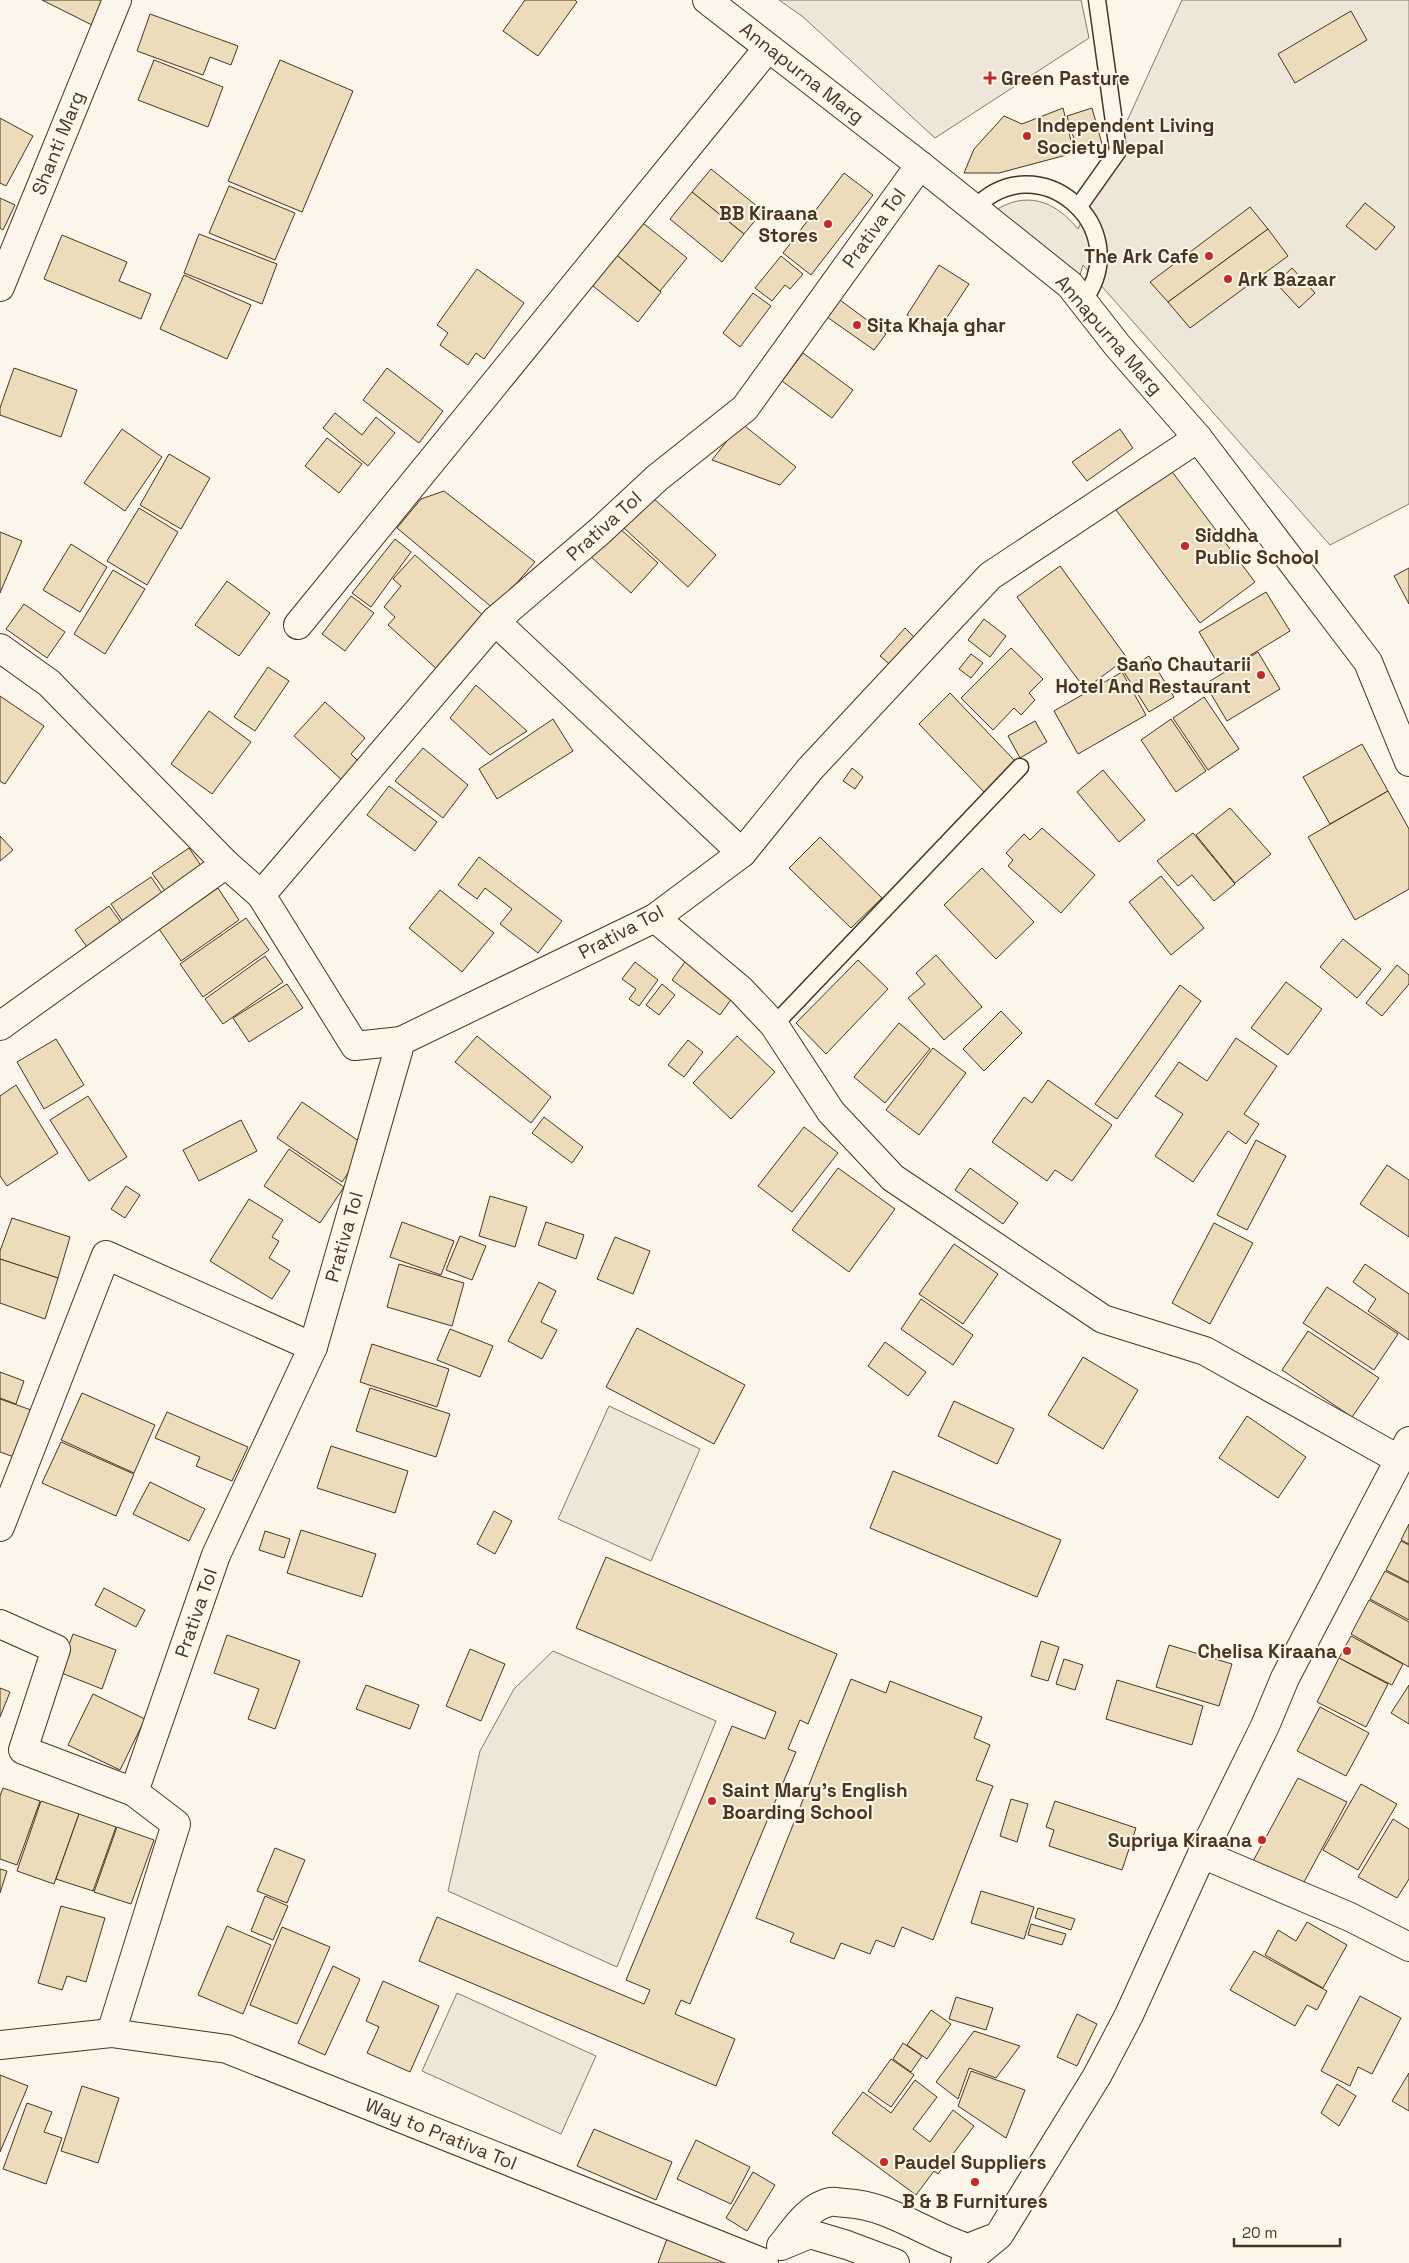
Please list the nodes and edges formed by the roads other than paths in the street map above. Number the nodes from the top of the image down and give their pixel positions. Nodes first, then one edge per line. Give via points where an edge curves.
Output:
1 (117, 0) edge
2 (707, 0) edge
3 (1097, 0) edge
4 (768, 48) junction
5 (920, 164) junction
6 (1079, 206) junction
7 (974, 209) junction
8 (0, 287) edge
9 (1083, 301) junction
10 (1198, 438) junction
11 (495, 621) junction
12 (298, 625) dead end
13 (0, 648) edge
14 (1409, 762) edge
15 (1020, 767) dead end
16 (742, 853) junction
17 (226, 864) junction
18 (261, 895) junction
19 (655, 918) junction
20 (774, 1025) junction
21 (0, 1026) edge
22 (401, 1042) junction
23 (313, 1347) junction
24 (1404, 1450) edge
25 (0, 1527) edge
26 (0, 1624) edge
27 (134, 1792) junction
28 (1202, 1854) junction
29 (1409, 1947) edge
30 (111, 2033) junction
31 (0, 2046) edge
32 (999, 2235) junction
33 (772, 2257) edge
34 (895, 2263) edge
35 (965, 2263) edge
36 (982, 2263) edge

1 - 8 street, Shanti Marg
2 - 4 street, Annapurna Marg
3 - 6 lane via 1118,151
4 - 5 street, Annapurna Marg
4 - 12 street
5 - 7 street, Annapurna Marg
5 - 11 street, Prativa Tol via 745,408 657,478 600,532
6 - 7 lane via 1065,195 1031,185 1013,186 996,192
6 - 9 lane via 1097,237 1099,255 1098,273
7 - 9 street, Annapurna Marg via 1070,285
9 - 10 street, Annapurna Marg via 1116,345
10 - 14 street, Annapurna Marg via 1368,662
10 - 16 street, Prativa Tol via 990,576 810,769
11 - 16 street
11 - 18 street, Prativa Tol
13 - 17 street via 49,683
15 - 20 lane
16 - 19 street, Prativa Tol
17 - 18 street
17 - 21 street
18 - 22 street via 355,1046
19 - 20 street via 741,990
19 - 22 street, Prativa Tol
20 - 24 street via 831,1112 893,1178 1103,1319 1204,1351
22 - 23 street, Prativa Tol
23 - 25 street via 106,1255
23 - 27 street, Prativa Tol via 216,1555
24 - 28 street via 1285,1678
26 - 27 street via 56,1649 23,1750
27 - 30 street via 176,1824
28 - 29 street via 1350,1917
28 - 32 street via 1097,2076
30 - 31 street, Way to Prativa Tol
30 - 33 street, Way to Prativa Tol via 227,2049
32 - 33 street via 968,2248 948,2242 884,2210 856,2203 829,2202 808,2214
32 - 35 street
32 - 36 street
33 - 34 street via 810,2234

